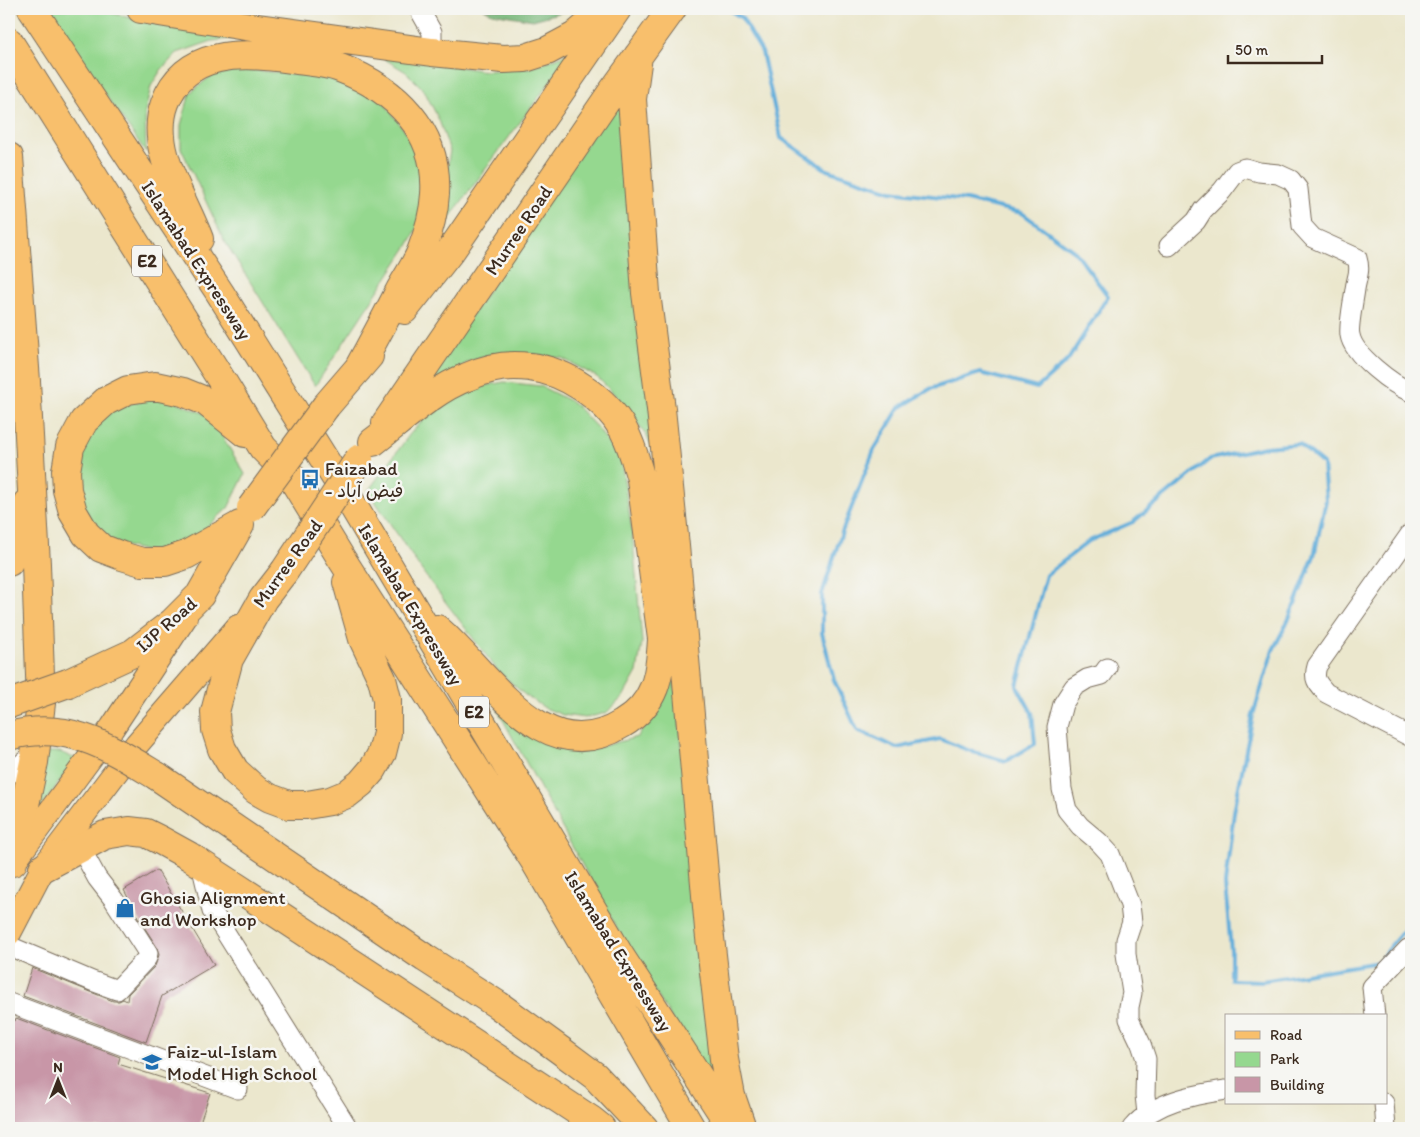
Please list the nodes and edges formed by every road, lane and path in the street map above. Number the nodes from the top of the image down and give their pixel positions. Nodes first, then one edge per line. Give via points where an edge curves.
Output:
1 (32, 9) edge
2 (141, 9) edge
3 (419, 9) edge
4 (610, 9) edge
5 (616, 9) edge
6 (668, 15) edge
7 (9, 42) edge
8 (432, 52) junction
9 (638, 56) junction
10 (9, 157) edge
11 (1169, 246) dead end
12 (220, 293) junction
13 (358, 369) junction
14 (1411, 392) edge
15 (263, 448) junction
16 (366, 450) junction
17 (32, 487) junction
18 (246, 516) junction
19 (1411, 534) edge
20 (341, 558) junction
21 (9, 562) edge
22 (200, 595) junction
23 (263, 599) junction
24 (414, 611) junction
25 (1107, 668) dead end
26 (9, 704) edge
27 (9, 736) edge
28 (1411, 737) edge
29 (34, 753) junction
30 (9, 774) edge
31 (80, 847) junction
32 (200, 864) junction
33 (11, 866) edge
34 (43, 868) junction
35 (9, 933) edge
36 (9, 946) edge
37 (1411, 948) edge
38 (9, 1003) edge
39 (1375, 1014) edge
40 (238, 1089) dead end
41 (1225, 1090) edge
42 (1384, 1104) edge
43 (1147, 1114) junction
44 (590, 1125) edge
45 (348, 1128) edge
46 (644, 1128) edge
47 (691, 1128) edge
48 (732, 1128) edge
49 (742, 1128) edge
50 (1132, 1128) edge
51 (1386, 1128) edge

1 - 12 highway, Islamabad Expressway / E2
2 - 8 highway
3 - 8 street via 432,32
4 - 8 highway via 600,13 575,36 525,58
5 - 13 highway via 452,249
6 - 9 highway, Murree Road
7 - 15 highway, Islamabad Expressway / E2
9 - 16 highway, Murree Road
9 - 49 highway via 632,99 646,293 676,546 719,1022 731,1096
10 - 17 highway
11 - 14 street via 1196,221 1236,171 1245,168 1278,174 1291,180 1298,188 1302,226 1314,238 1357,258 1360,268 1350,335 1356,348 1371,365
12 - 13 highway via 162,148 164,103 177,81 195,66 224,56 263,55 338,67 378,86 400,103 426,139 433,163 435,193 421,253
12 - 24 highway, Islamabad Expressway / E2 via 346,494
13 - 18 highway, bridge via 326,406
15 - 18 highway via 205,401 155,386 128,390 106,401 84,421 70,447 66,490 86,534 101,548 142,562 165,562 186,555
15 - 20 highway, Islamabad Expressway / E2 via 291,476
16 - 23 highway, Murree Road, bridge
16 - 24 highway via 443,389 465,377 487,369 530,367 568,379 588,391 622,428 634,454 641,479 662,639 661,666 654,689 642,708 624,724 590,738 569,737 531,721
17 - 21 highway
17 - 29 highway via 41,703
18 - 22 highway, IJP Road
19 - 28 street via 1317,666 1314,675 1326,693
20 - 23 highway via 362,639 382,679 388,725 382,753 373,769 347,794 330,801 289,805 270,798 235,771 222,749 216,730 218,694 229,659
20 - 47 highway, Islamabad Expressway / E2 via 534,860
22 - 26 highway, IJP Road, bridge via 173,622 133,653 68,683
22 - 33 main road via 112,728
23 - 34 main road, Murree Road via 137,744
24 - 48 highway, Islamabad Expressway / E2 via 620,956
25 - 43 street via 1102,675 1074,687 1063,704 1057,727 1062,789 1067,810 1110,854 1130,905 1132,922 1126,940 1132,993 1129,1019 1146,1059
27 - 46 highway, bridge via 27,732 80,736 108,747 158,776 498,1005 595,1076
29 - 30 street
29 - 33 highway
31 - 32 highway via 105,835 129,831 146,833
31 - 34 highway
31 - 36 street via 148,955 117,990
32 - 44 highway
32 - 45 street via 212,911
34 - 35 main road, Murree Road
37 - 39 street via 1372,987
38 - 40 street
41 - 43 street via 1158,1107
42 - 51 street
43 - 50 street

